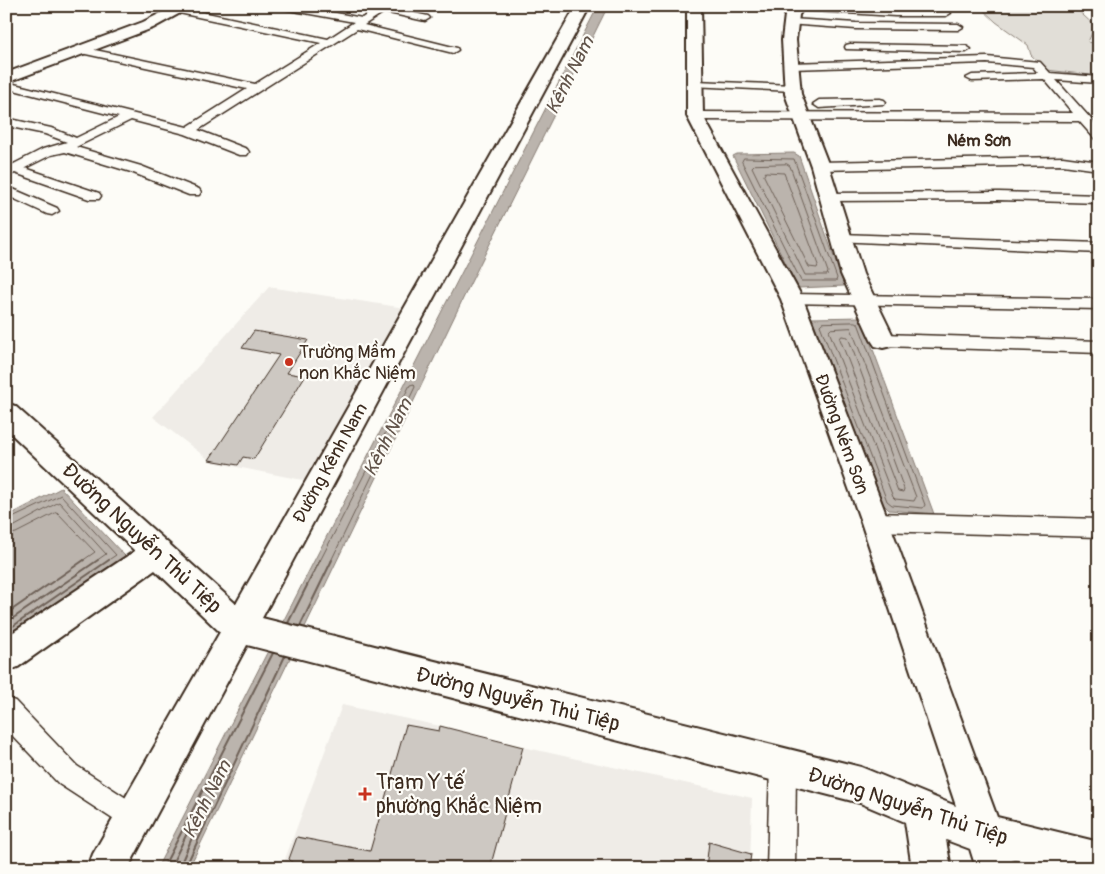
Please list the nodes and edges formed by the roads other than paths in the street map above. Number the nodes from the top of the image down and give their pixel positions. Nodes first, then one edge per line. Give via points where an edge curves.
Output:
1 (283, 6) edge
2 (584, 6) edge
3 (694, 6) edge
4 (385, 7) edge
5 (182, 8) edge
6 (943, 10) edge
7 (795, 12) edge
8 (425, 18) dead end
9 (361, 23) junction
10 (958, 27) junction
11 (329, 42) junction
12 (850, 47) dead end
13 (977, 49) junction
14 (81, 50) junction
15 (453, 50) dead end
16 (987, 60) junction
17 (791, 66) junction
18 (1047, 76) junction
19 (6, 78) edge
20 (972, 78) dead end
21 (1099, 80) edge
22 (695, 84) junction
23 (6, 85) edge
24 (960, 87) dead end
25 (1056, 87) junction
26 (257, 88) junction
27 (880, 102) dead end
28 (796, 103) junction
29 (130, 116) junction
30 (695, 116) junction
31 (1082, 117) junction
32 (6, 122) edge
33 (189, 131) junction
34 (1099, 136) edge
35 (71, 145) junction
36 (243, 152) dead end
37 (820, 166) junction
38 (1099, 166) edge
39 (11, 171) edge
40 (6, 190) edge
41 (194, 192) dead end
42 (94, 196) dead end
43 (828, 197) junction
44 (1099, 199) edge
45 (52, 211) dead end
46 (841, 238) junction
47 (1099, 248) edge
48 (792, 299) junction
49 (864, 299) junction
50 (1099, 304) edge
51 (883, 340) joint
52 (1099, 347) edge
53 (6, 414) edge
54 (875, 522) junction
55 (1099, 528) edge
56 (157, 552) junction
57 (240, 628) junction
58 (6, 656) edge
59 (6, 710) edge
60 (783, 766) junction
61 (922, 811) junction
62 (134, 818) junction
63 (985, 834) junction
64 (1099, 861) edge
65 (107, 868) edge
66 (781, 868) edge
67 (932, 868) edge
68 (996, 868) edge

1 - 9 street
2 - 57 street, Đường Kênh Nam
3 - 22 street, Đường Ném Sơn
4 - 8 street
4 - 9 street
5 - 11 street
5 - 14 street via 148,25
6 - 7 street
6 - 10 street
7 - 10 street via 856,26
7 - 17 street via 789,40
9 - 11 street
9 - 15 street
10 - 13 street
11 - 26 street
12 - 13 street
13 - 16 street
14 - 19 street
14 - 26 street
16 - 17 street
16 - 18 street via 1036,64
17 - 28 street
18 - 20 street
18 - 21 street
18 - 25 street
22 - 28 street
22 - 30 street, Đường Ném Sơn
23 - 29 street
24 - 25 street
25 - 31 street
26 - 33 street
27 - 28 street
28 - 30 street
28 - 31 street
28 - 37 street
29 - 33 street
29 - 35 street
30 - 48 street, Đường Ném Sơn
31 - 34 street
32 - 35 street via 47,131
33 - 36 street
35 - 39 street via 47,152
35 - 41 street
37 - 38 street via 1063,161
37 - 43 street
39 - 42 street
40 - 45 street
43 - 44 street
43 - 46 street
46 - 47 street
46 - 49 street
48 - 49 street
48 - 54 street, Đường Ném Sơn
49 - 50 street
49 - 51 street
51 - 52 street
53 - 56 street, Đường Nguyễn Thủ Tiệp
54 - 55 street
54 - 63 street, Đường Ném Sơn
56 - 57 street, Đường Nguyễn Thủ Tiệp
56 - 58 street
57 - 60 street, Đường Nguyễn Thủ Tiệp
57 - 62 street, Đường Kênh Nam
59 - 62 street via 68,775
60 - 61 street, Đường Nguyễn Thủ Tiệp via 861,786
60 - 66 street
61 - 63 street, Đường Nguyễn Thủ Tiệp
61 - 67 street
62 - 65 street, Đường Kênh Nam
63 - 64 street, Đường Nguyễn Thủ Tiệp
63 - 68 street, Đường Ném Sơn

